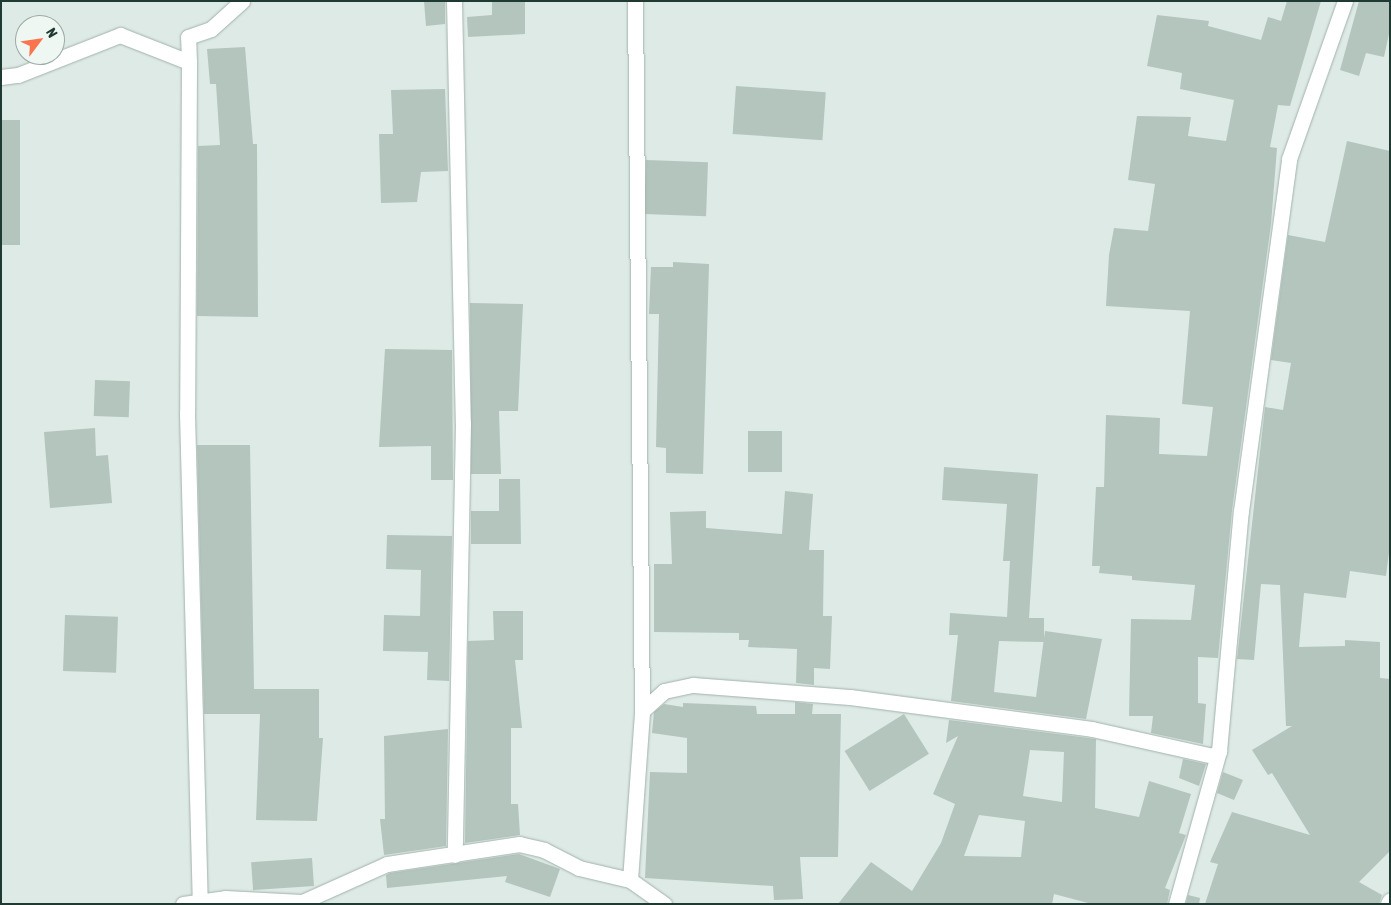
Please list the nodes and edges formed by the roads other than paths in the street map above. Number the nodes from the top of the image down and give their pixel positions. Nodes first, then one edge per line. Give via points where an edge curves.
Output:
1 (242, 1) edge
2 (454, 1) edge
3 (635, 1) edge
4 (1345, 1) edge
5 (189, 62) junction
6 (1, 77) edge
7 (642, 712) junction
8 (1219, 750) junction
9 (455, 855) junction
10 (630, 880) junction
11 (200, 900) junction
12 (1390, 900) edge
13 (183, 904) edge
14 (664, 904) edge
15 (1176, 904) edge
16 (1388, 904) edge

1 - 5 street via 211,30 188,37
2 - 9 street via 463,423
3 - 7 street
4 - 8 street via 1289,159 1240,511
5 - 6 street via 120,35 18,75
5 - 11 street via 187,413
7 - 8 street via 664,691 693,685 744,687 1092,728 1213,756
7 - 10 street
8 - 15 street
9 - 10 street via 519,844 544,850 579,868
9 - 11 street via 387,864 302,902
10 - 14 street
11 - 13 street
12 - 16 street

